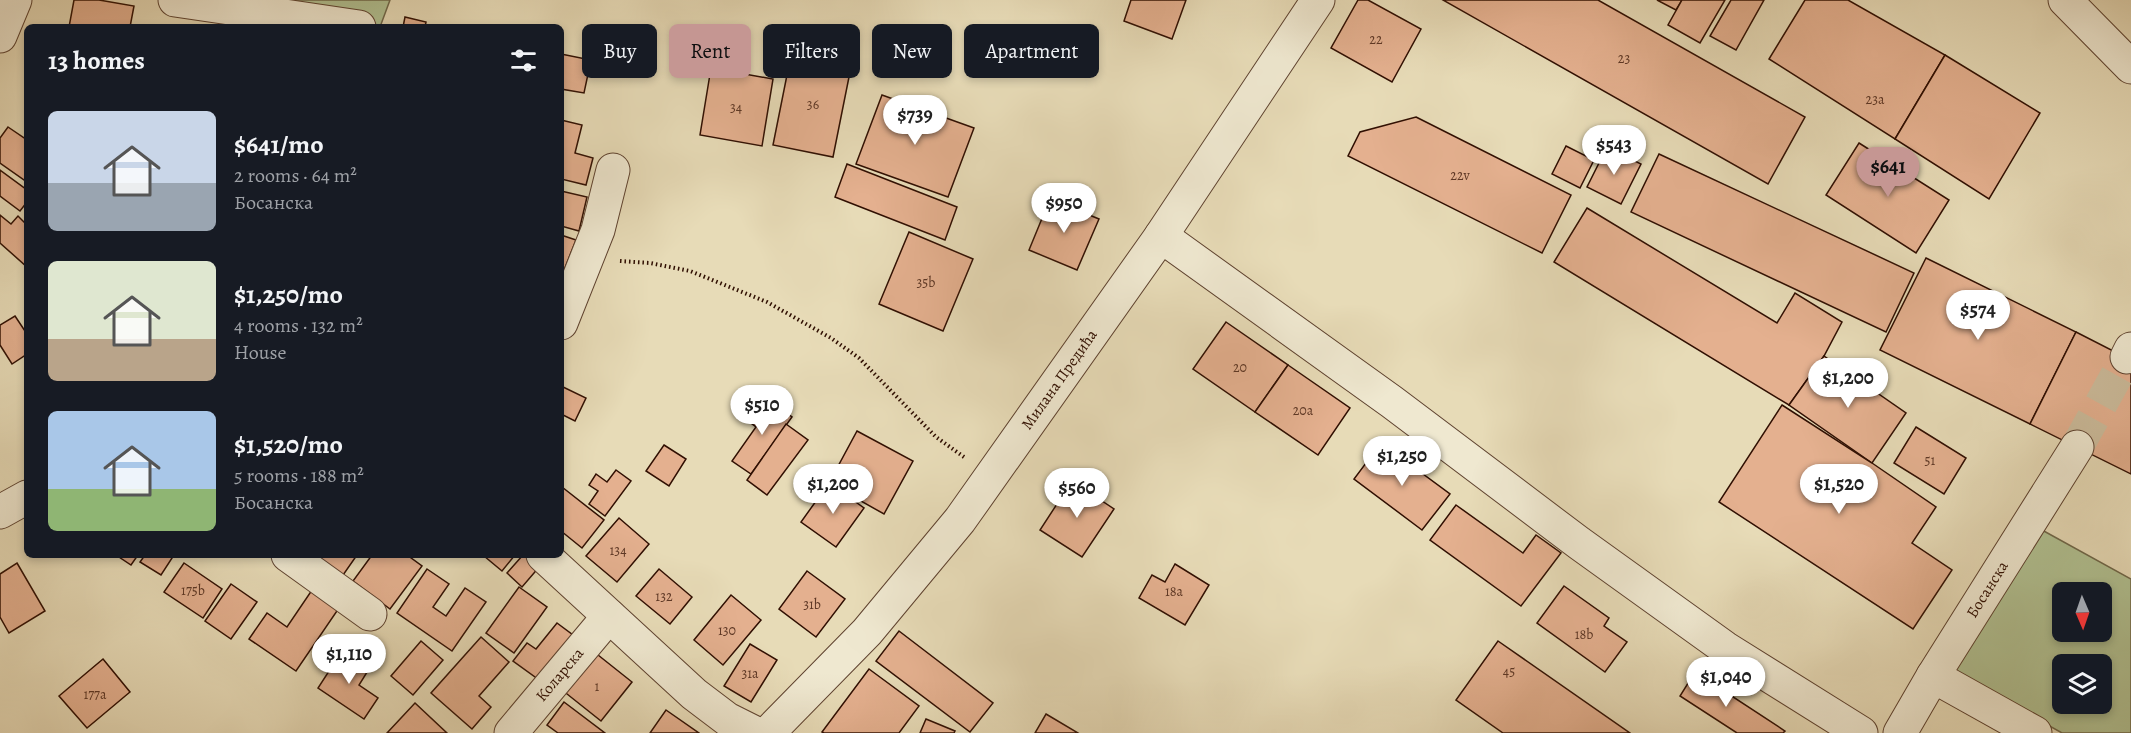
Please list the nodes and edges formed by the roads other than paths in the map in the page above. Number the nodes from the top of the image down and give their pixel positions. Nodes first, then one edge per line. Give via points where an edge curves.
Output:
1 (15, 0) edge
2 (175, 0) edge
3 (2065, 0) edge
4 (1308, 3) edge
5 (339, 24) edge
6 (0, 36) edge
7 (2131, 67) edge
8 (614, 170) dead end
9 (1161, 236) junction
10 (564, 316) edge
11 (2077, 447) tunnel mouth
12 (24, 499) edge
13 (0, 512) edge
14 (292, 558) edge
15 (546, 558) edge
16 (370, 614) dead end
17 (609, 616) junction
18 (1933, 676) junction
19 (511, 733) edge
20 (755, 733) edge
21 (768, 733) edge
22 (1861, 733) edge
23 (1900, 733) edge
24 (2035, 733) edge

1 - 6 street
2 - 5 street
3 - 7 street
4 - 9 street, Милана Предића
8 - 10 street via 598,230
9 - 21 street, Милана Предића via 960,520 867,632
9 - 22 street via 1725,648
11 - 18 street, Босанска
12 - 13 street
14 - 16 street
15 - 17 street
17 - 19 street, Коларска
17 - 20 street via 694,694 727,719
18 - 23 street, Босанска
18 - 24 street

